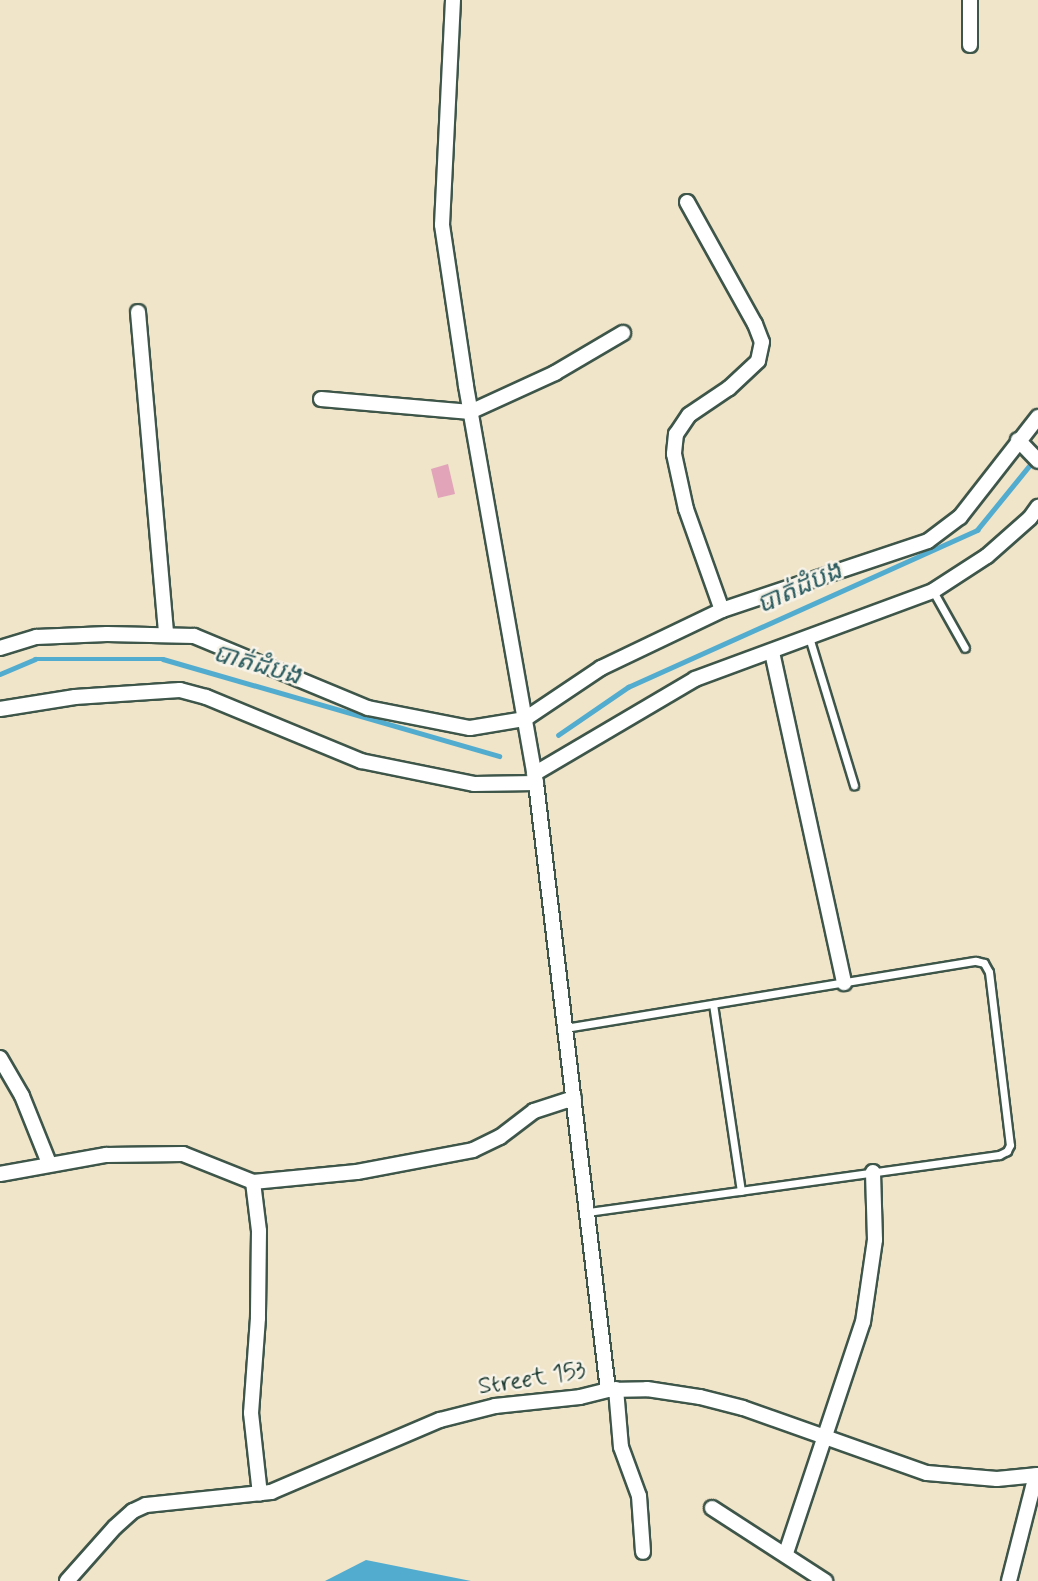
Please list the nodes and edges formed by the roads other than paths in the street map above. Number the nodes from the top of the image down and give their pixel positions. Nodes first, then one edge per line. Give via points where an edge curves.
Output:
1 (453, 0) edge
2 (970, 0) edge
3 (970, 45) dead end
4 (687, 202) dead end
5 (138, 312) dead end
6 (622, 333) dead end
7 (321, 399) dead end
8 (470, 412) junction
9 (1038, 416) edge
10 (1018, 440) junction
11 (1034, 457) edge
12 (1038, 507) edge
13 (933, 591) junction
14 (722, 610) junction
15 (166, 634) junction
16 (809, 637) junction
17 (0, 648) edge
18 (965, 648) dead end
19 (772, 653) junction
20 (0, 709) edge
21 (525, 719) junction
22 (535, 778) junction
23 (854, 785) dead end
24 (844, 983) junction
25 (713, 1004) junction
26 (565, 1028) junction
27 (0, 1058) edge
28 (574, 1098) junction
29 (49, 1163) junction
30 (873, 1172) junction
31 (0, 1174) edge
32 (253, 1182) junction
33 (741, 1191) junction
34 (587, 1212) junction
35 (612, 1390) junction
36 (823, 1437) junction
37 (1037, 1475) edge
38 (260, 1494) junction
39 (712, 1508) dead end
40 (643, 1552) dead end
41 (786, 1553) junction
42 (67, 1581) edge
43 (825, 1581) edge
44 (1009, 1581) edge

1 - 8 street via 442,225
2 - 3 street
4 - 14 street via 762,342 758,361 689,415 676,434 674,454 686,509
5 - 15 street
6 - 8 street via 555,373
7 - 8 street
8 - 21 street
9 - 10 street
10 - 11 street
10 - 14 street via 960,517 928,541
12 - 13 street via 987,556
13 - 16 street
13 - 18 lane
14 - 21 street via 601,668
15 - 17 street via 36,637
15 - 21 street via 194,636 216,644 368,708 470,728
16 - 19 street
16 - 23 lane
19 - 22 street via 675,689
19 - 24 street
20 - 22 street via 75,697 180,690 361,761 474,784
21 - 22 street
22 - 26 street
24 - 25 lane
24 - 30 lane via 976,961 984,963 989,972 1010,1145 1007,1151
25 - 26 lane
25 - 33 lane
26 - 28 street
27 - 29 street via 22,1096
28 - 32 street via 534,1111 500,1137 472,1150 357,1172
28 - 34 street
29 - 31 street
29 - 32 street via 106,1155 183,1154
30 - 33 lane
30 - 36 street via 875,1240 863,1322
32 - 38 street via 259,1231 251,1413
33 - 34 lane
34 - 35 street
35 - 36 street, Street 153 via 647,1389 700,1397
35 - 38 street, Street 153 via 495,1406 440,1419 316,1475
35 - 40 street via 621,1447 639,1496
36 - 37 street, Street 153 via 927,1473 997,1479
36 - 41 street
37 - 44 street
38 - 42 street, Street 153 via 146,1505 115,1527
39 - 41 street
41 - 43 street

